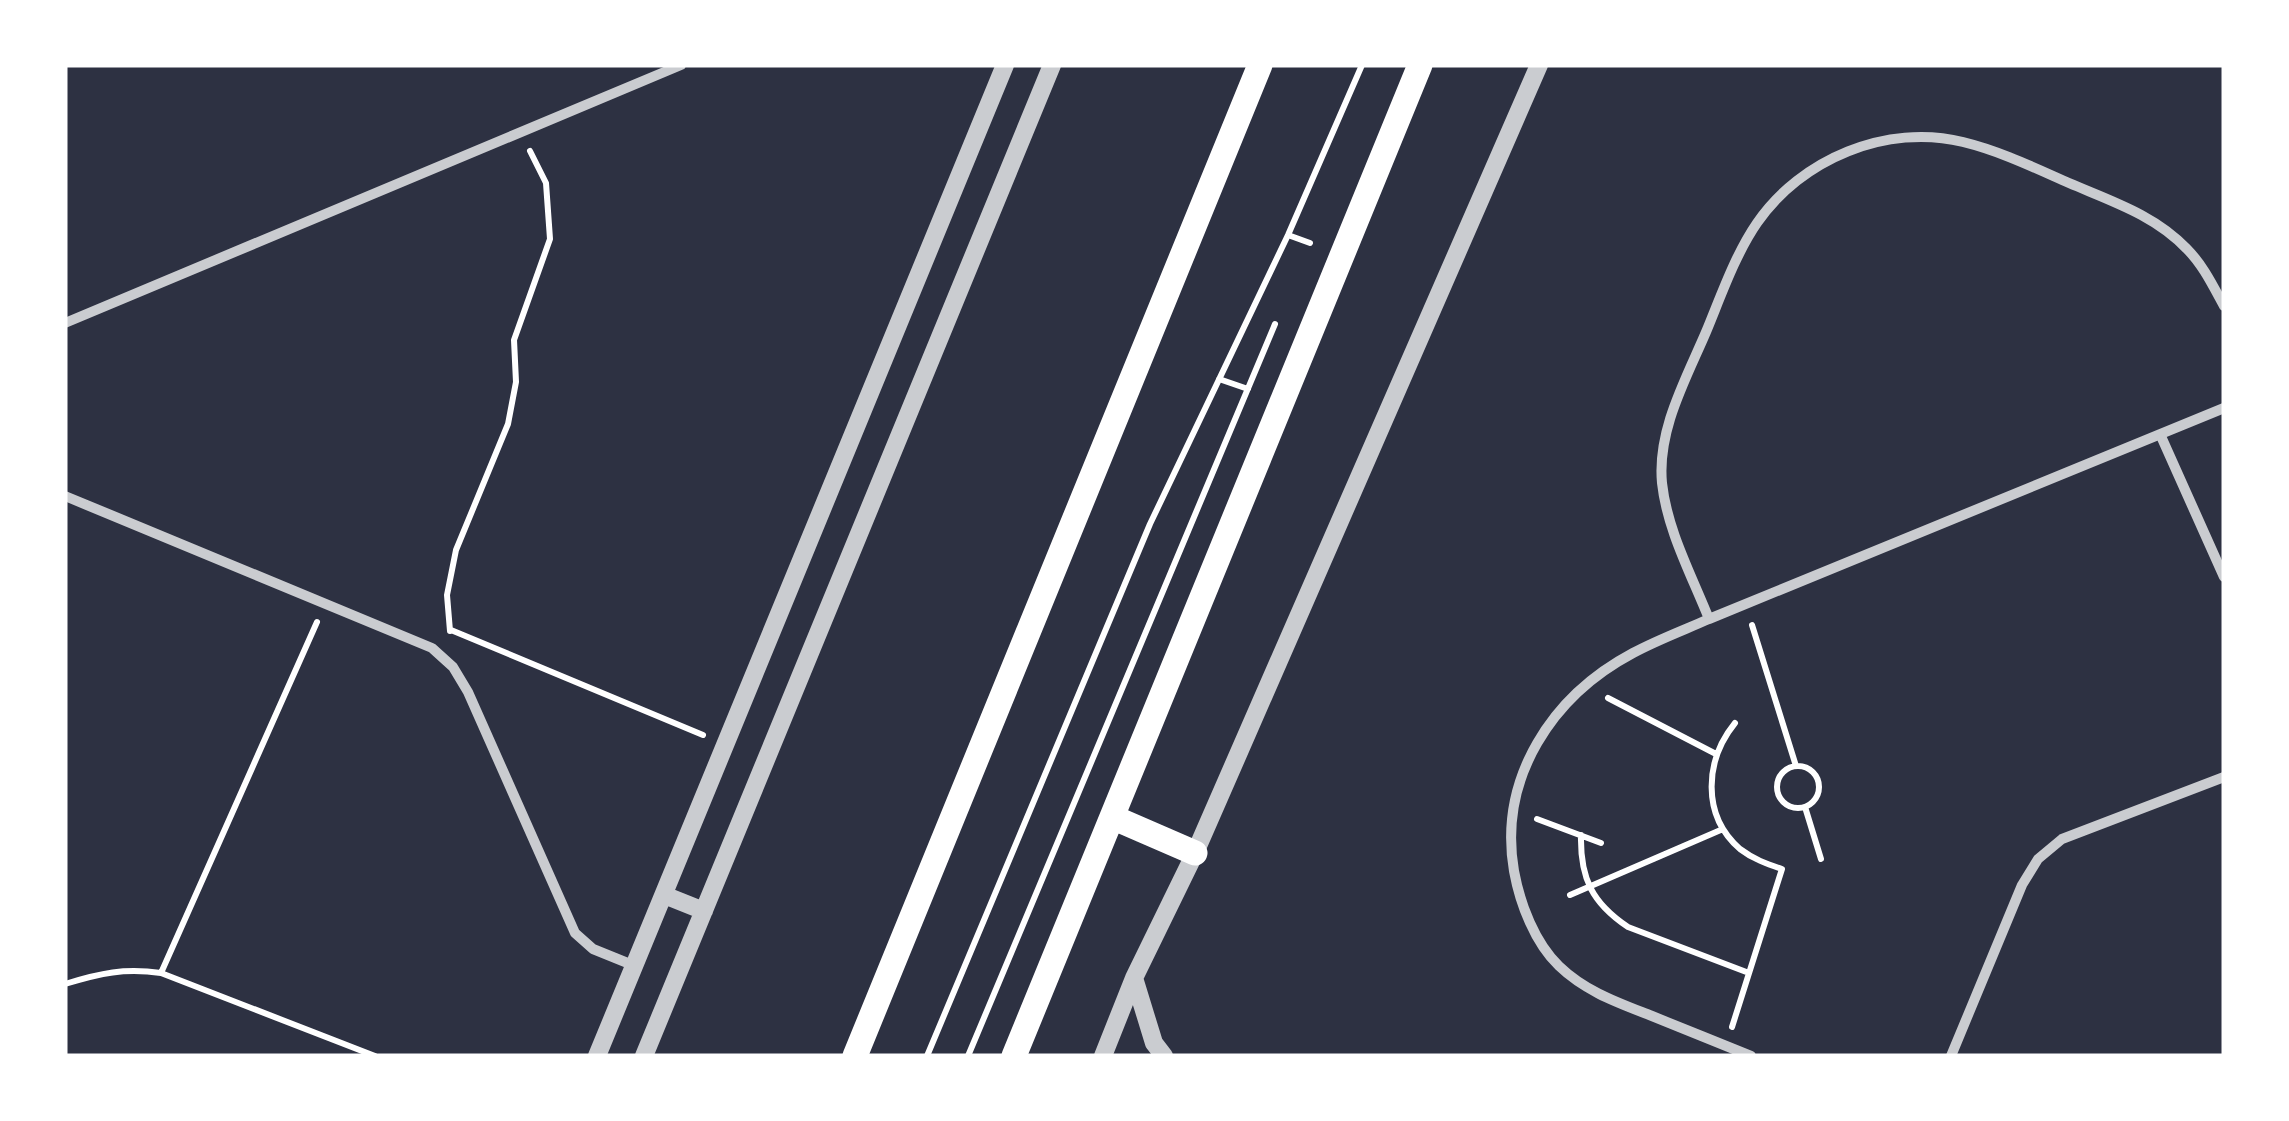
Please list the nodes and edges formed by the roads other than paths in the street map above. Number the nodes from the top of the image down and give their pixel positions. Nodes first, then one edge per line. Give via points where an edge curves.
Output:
1 (680, 65) edge
2 (1005, 65) edge
3 (1052, 65) edge
4 (1260, 65) edge
5 (1420, 65) edge
6 (1539, 65) edge
7 (2224, 306) edge
8 (65, 323) edge
9 (2224, 408) edge
10 (2160, 434) junction
11 (65, 496) edge
12 (2224, 577) edge
13 (1709, 619) junction
14 (2224, 777) edge
15 (1112, 817) junction
16 (1195, 853) junction
17 (664, 895) junction
18 (704, 912) junction
19 (634, 966) junction
20 (1134, 978) junction
21 (1743, 1054) edge
22 (597, 1056) edge
23 (644, 1056) edge
24 (855, 1056) edge
25 (1014, 1056) edge
26 (1102, 1056) edge
27 (1164, 1056) edge
28 (1951, 1056) edge

1 - 8 street
2 - 17 street
3 - 18 street
4 - 24 main road
5 - 15 main road
6 - 16 street
7 - 13 street via 2189,250 2167,230 2016,159 1960,141 1914,137 1868,144 1825,161 1787,188 1757,223 1680,391 1664,444 1669,518
9 - 10 street
10 - 12 street
10 - 13 street
11 - 19 street via 432,648 468,692 575,933
13 - 21 street via 1631,654 1584,686 1550,721 1526,763 1512,810 1511,852 1518,892 1557,964 1592,992
14 - 28 street via 2062,839 2038,859
15 - 16 main road
15 - 25 main road
16 - 20 street
17 - 18 street
17 - 19 street
18 - 23 street
19 - 22 street
20 - 26 street
20 - 27 street

